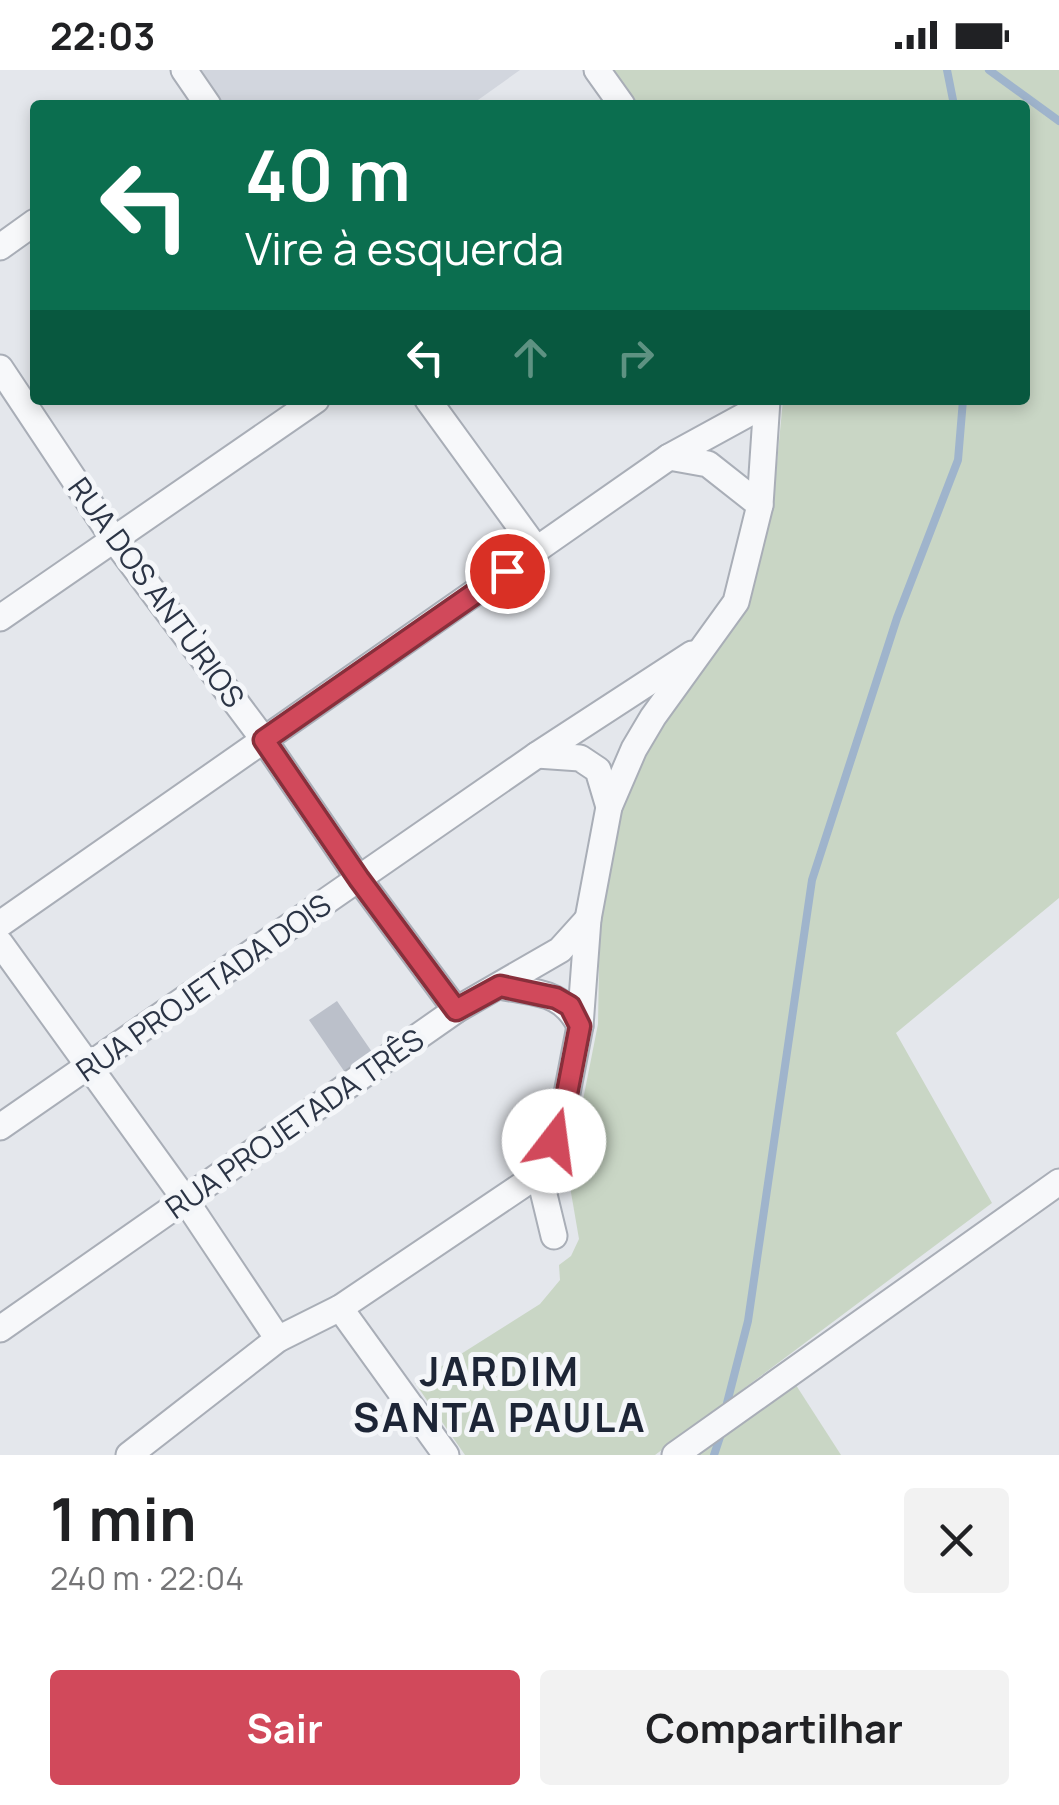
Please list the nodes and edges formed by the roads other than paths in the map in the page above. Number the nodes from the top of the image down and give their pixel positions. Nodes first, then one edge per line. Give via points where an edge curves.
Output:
1 (184, 70) edge
2 (597, 70) edge
3 (202, 100) edge
4 (618, 100) edge
5 (30, 225) edge
6 (0, 246) edge
7 (0, 368) edge
8 (309, 405) edge
9 (432, 405) edge
10 (761, 405) edge
11 (766, 405) edge
12 (669, 458) junction
13 (760, 504) junction
14 (115, 541) junction
15 (538, 550) junction
16 (0, 618) edge
17 (705, 646) junction
18 (264, 740) junction
19 (536, 755) junction
20 (609, 807) junction
21 (359, 879) junction
22 (588, 919) junction
23 (0, 924) edge
24 (0, 943) edge
25 (500, 986) junction
26 (456, 1010) junction
27 (580, 1026) junction
28 (89, 1066) junction
29 (0, 1127) edge
30 (540, 1174) junction
31 (1059, 1182) edge
32 (184, 1198) junction
33 (554, 1236) dead end
34 (340, 1308) junction
35 (0, 1328) edge
36 (278, 1339) junction
37 (129, 1455) edge
38 (446, 1455) edge
39 (674, 1455) edge

1 - 3 street
2 - 4 street
5 - 6 street
7 - 14 street, RUA DOS ANTÙRIOS
8 - 14 street
9 - 15 street
10 - 12 street
11 - 13 street
12 - 13 street via 708,464
12 - 15 street
13 - 17 street via 736,602
14 - 16 street
14 - 18 street, RUA DOS ANTÙRIOS
15 - 18 street
17 - 19 street, RUA PROJETADA DOIS
17 - 20 street via 634,748
18 - 21 street, RUA DOS ANTÙRIOS
18 - 23 street
19 - 20 street via 580,758 598,770
19 - 21 street, RUA PROJETADA DOIS
20 - 22 street
21 - 26 street, RUA DOS ANTÙRIOS
21 - 28 street, RUA PROJETADA DOIS
22 - 25 street, RUA PROJETADA TRÊS via 560,950
22 - 27 street
24 - 28 street
25 - 26 street, RUA PROJETADA TRÊS
25 - 27 street via 556,998 570,1006
26 - 32 street, RUA PROJETADA TRÊS
27 - 30 street via 564,1109
28 - 29 street, RUA PROJETADA DOIS
28 - 32 street
30 - 33 street
30 - 34 street
31 - 39 street
32 - 35 street, RUA PROJETADA TRÊS
32 - 36 street
34 - 36 street
34 - 38 street
36 - 37 street

